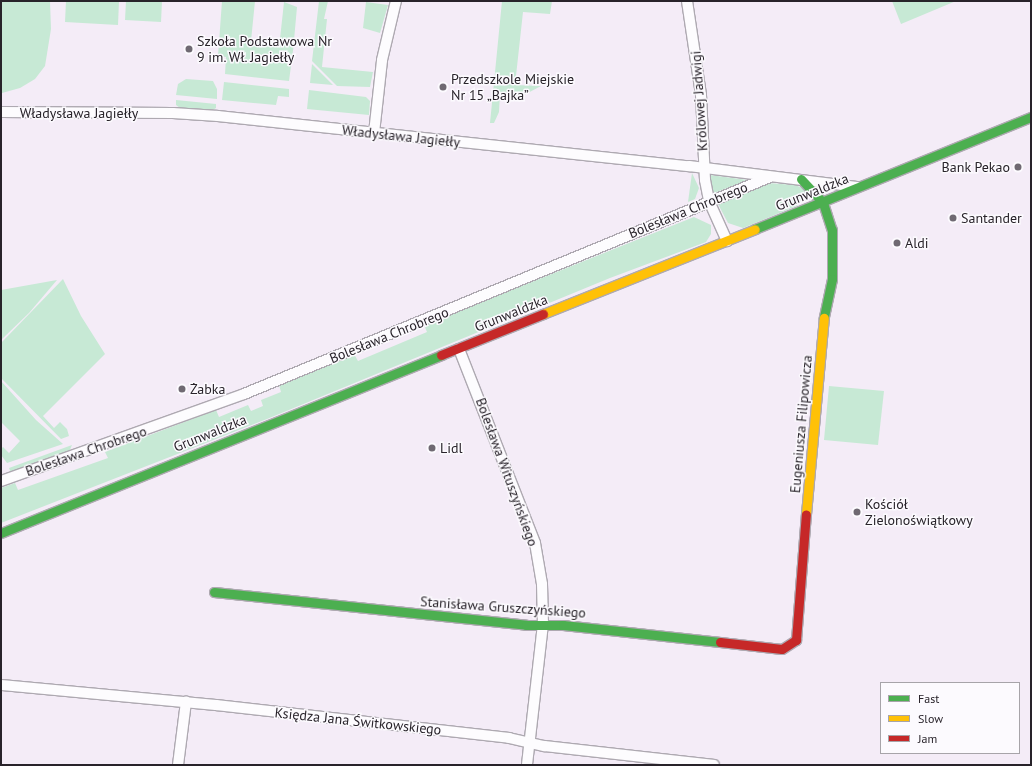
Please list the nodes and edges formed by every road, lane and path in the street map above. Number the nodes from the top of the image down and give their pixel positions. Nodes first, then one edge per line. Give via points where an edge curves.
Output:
1 (396, 1) edge
2 (687, 1) edge
3 (1, 112) edge
4 (1031, 117) edge
5 (374, 133) junction
6 (704, 168) junction
7 (772, 176) junction
8 (801, 179) junction
9 (859, 187) junction
10 (710, 201) junction
11 (823, 202) junction
12 (727, 241) junction
13 (459, 349) junction
14 (1, 481) edge
15 (1, 532) edge
16 (214, 592) dead end
17 (543, 624) junction
18 (789, 646) joint
19 (1, 685) edge
20 (186, 702) junction
21 (529, 742) junction
22 (178, 765) edge
23 (527, 765) edge
24 (714, 765) edge

1 - 5 street via 382,60
2 - 6 street, Królowej Jadwigi via 701,95
3 - 5 street, Władysława Jagiełły via 173,113
4 - 9 street, Grunwaldzka
5 - 6 street, Władysława Jagiełły
6 - 7 street, Władysława Jagiełły
6 - 10 street, Królowej Jadwigi
7 - 8 street, Władysława Jagiełły
7 - 10 street, Bolesława Chrobrego
8 - 9 street, Władysława Jagiełły
8 - 11 street
9 - 11 street, Grunwaldzka
10 - 12 street, Królowej Jadwigi
10 - 14 street, Bolesława Chrobrego via 244,394
11 - 12 street, Grunwaldzka
11 - 18 street, Eugeniusza Filipowicza via 832,230 832,279 824,320 801,569 798,632 796,640
12 - 13 street, Grunwaldzka
13 - 15 street, Grunwaldzka
13 - 17 street, Bolesława Wituszyńskiego via 535,543 542,584
16 - 17 street, Stanisława Gruszczyńskiego via 342,607 531,625
17 - 18 street, Stanisława Gruszczyńskiego via 782,649
17 - 21 street, Bolesława Wituszyńskiego
19 - 20 street, Księdza Jana Świtkowskiego
20 - 21 street, Księdza Jana Świtkowskiego
20 - 22 street
21 - 23 street, Bolesława Wituszyńskiego
21 - 24 street, Księdza Jana Świtkowskiego

